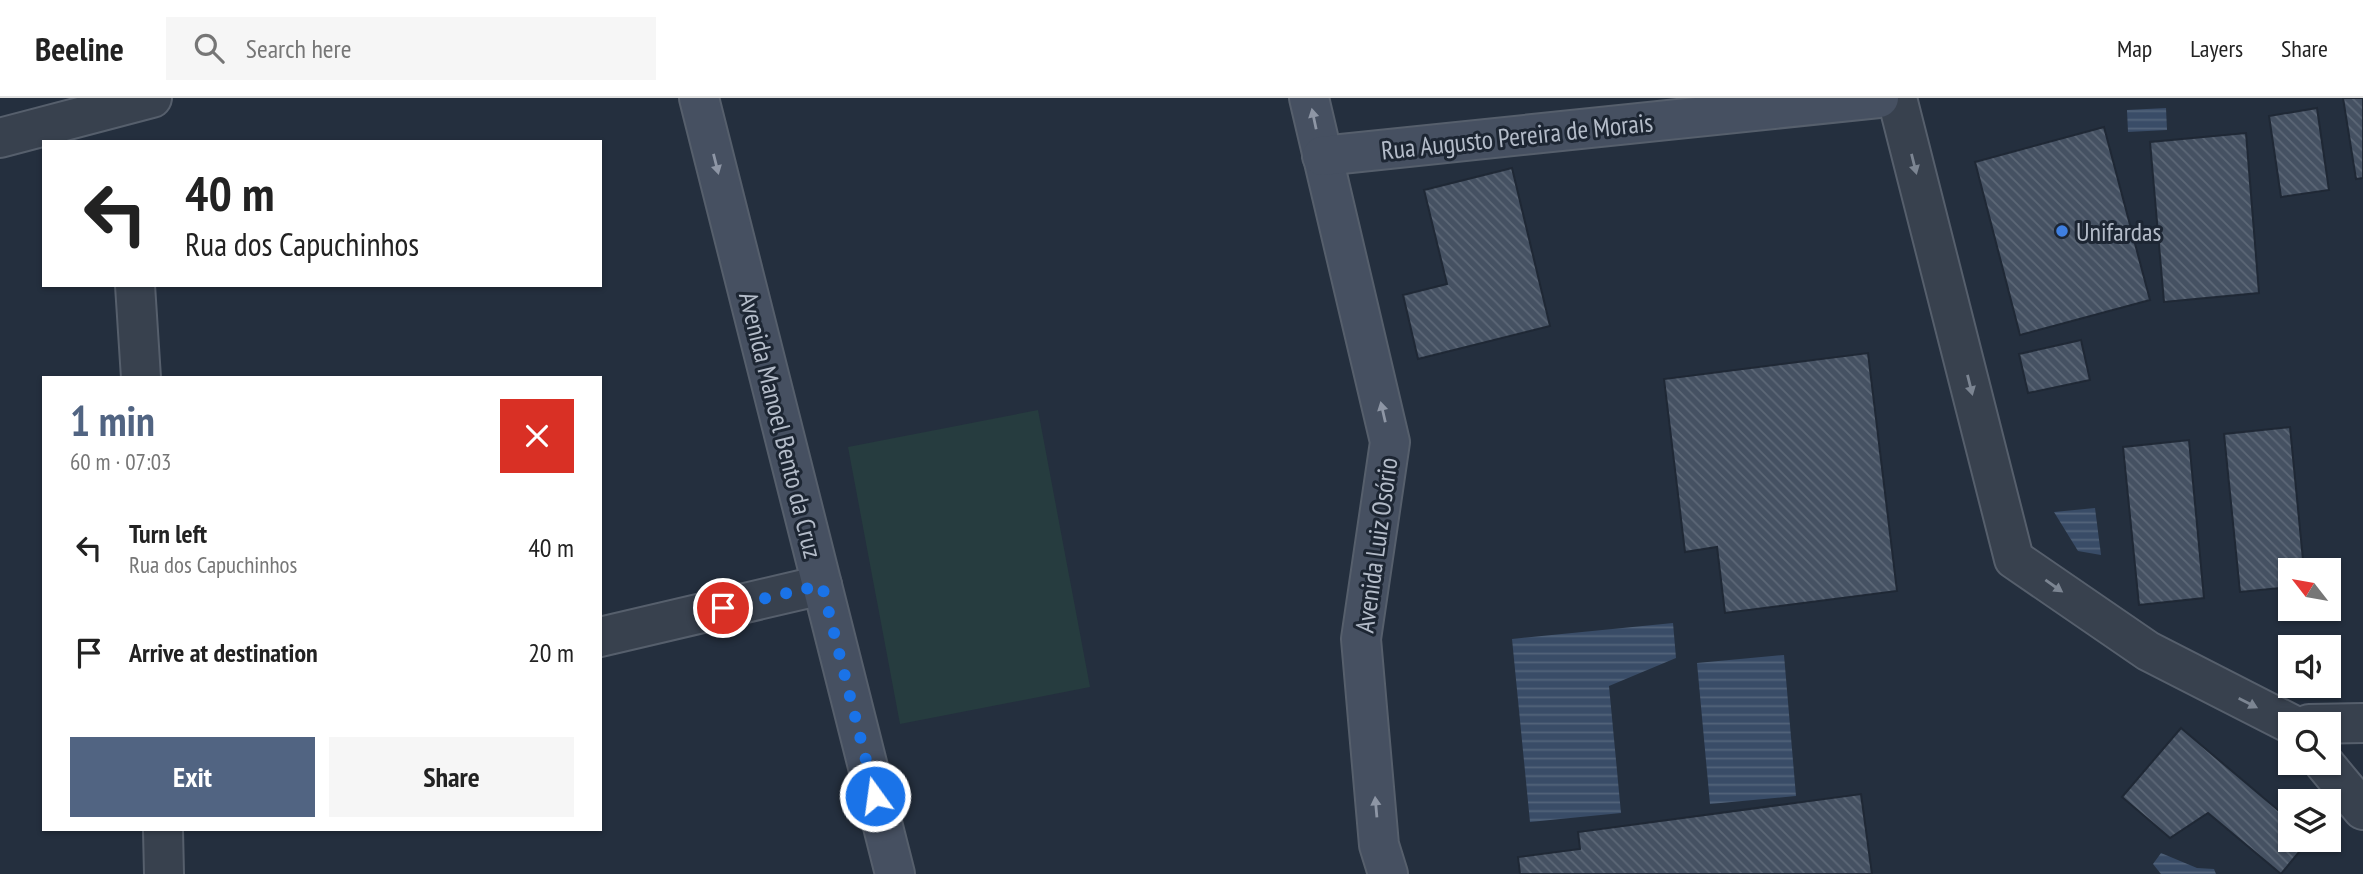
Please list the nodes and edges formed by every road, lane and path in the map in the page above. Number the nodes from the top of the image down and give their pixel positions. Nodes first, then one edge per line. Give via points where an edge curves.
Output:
1 (152, 98) edge
2 (699, 98) edge
3 (1309, 98) edge
4 (1879, 98) edge
5 (1897, 98) edge
6 (100, 117) edge
7 (0, 138) edge
8 (1322, 156) junction
9 (135, 287) edge
10 (141, 376) edge
11 (822, 585) junction
12 (602, 637) edge
13 (2278, 717) edge
14 (2341, 723) edge
15 (2363, 723) edge
16 (2334, 775) edge
17 (2363, 810) edge
18 (163, 831) edge
19 (164, 874) edge
20 (895, 874) edge
21 (1388, 874) edge

1 - 6 street
2 -> 11 main road, Avenida Manoel Bento da Cruz
8 -> 3 main road, Avenida Luiz Osório
4 - 8 main road, Rua Augusto Pereira de Morais
5 -> 13 street via 2014,559 2148,651
6 - 7 street
21 -> 8 main road, Avenida Luiz Osório via 1379,845 1361,639 1390,442
9 - 10 street
11 - 12 street
11 - 20 main road, Avenida Manoel Bento da Cruz
14 - 15 street
16 - 17 street
18 - 19 street

